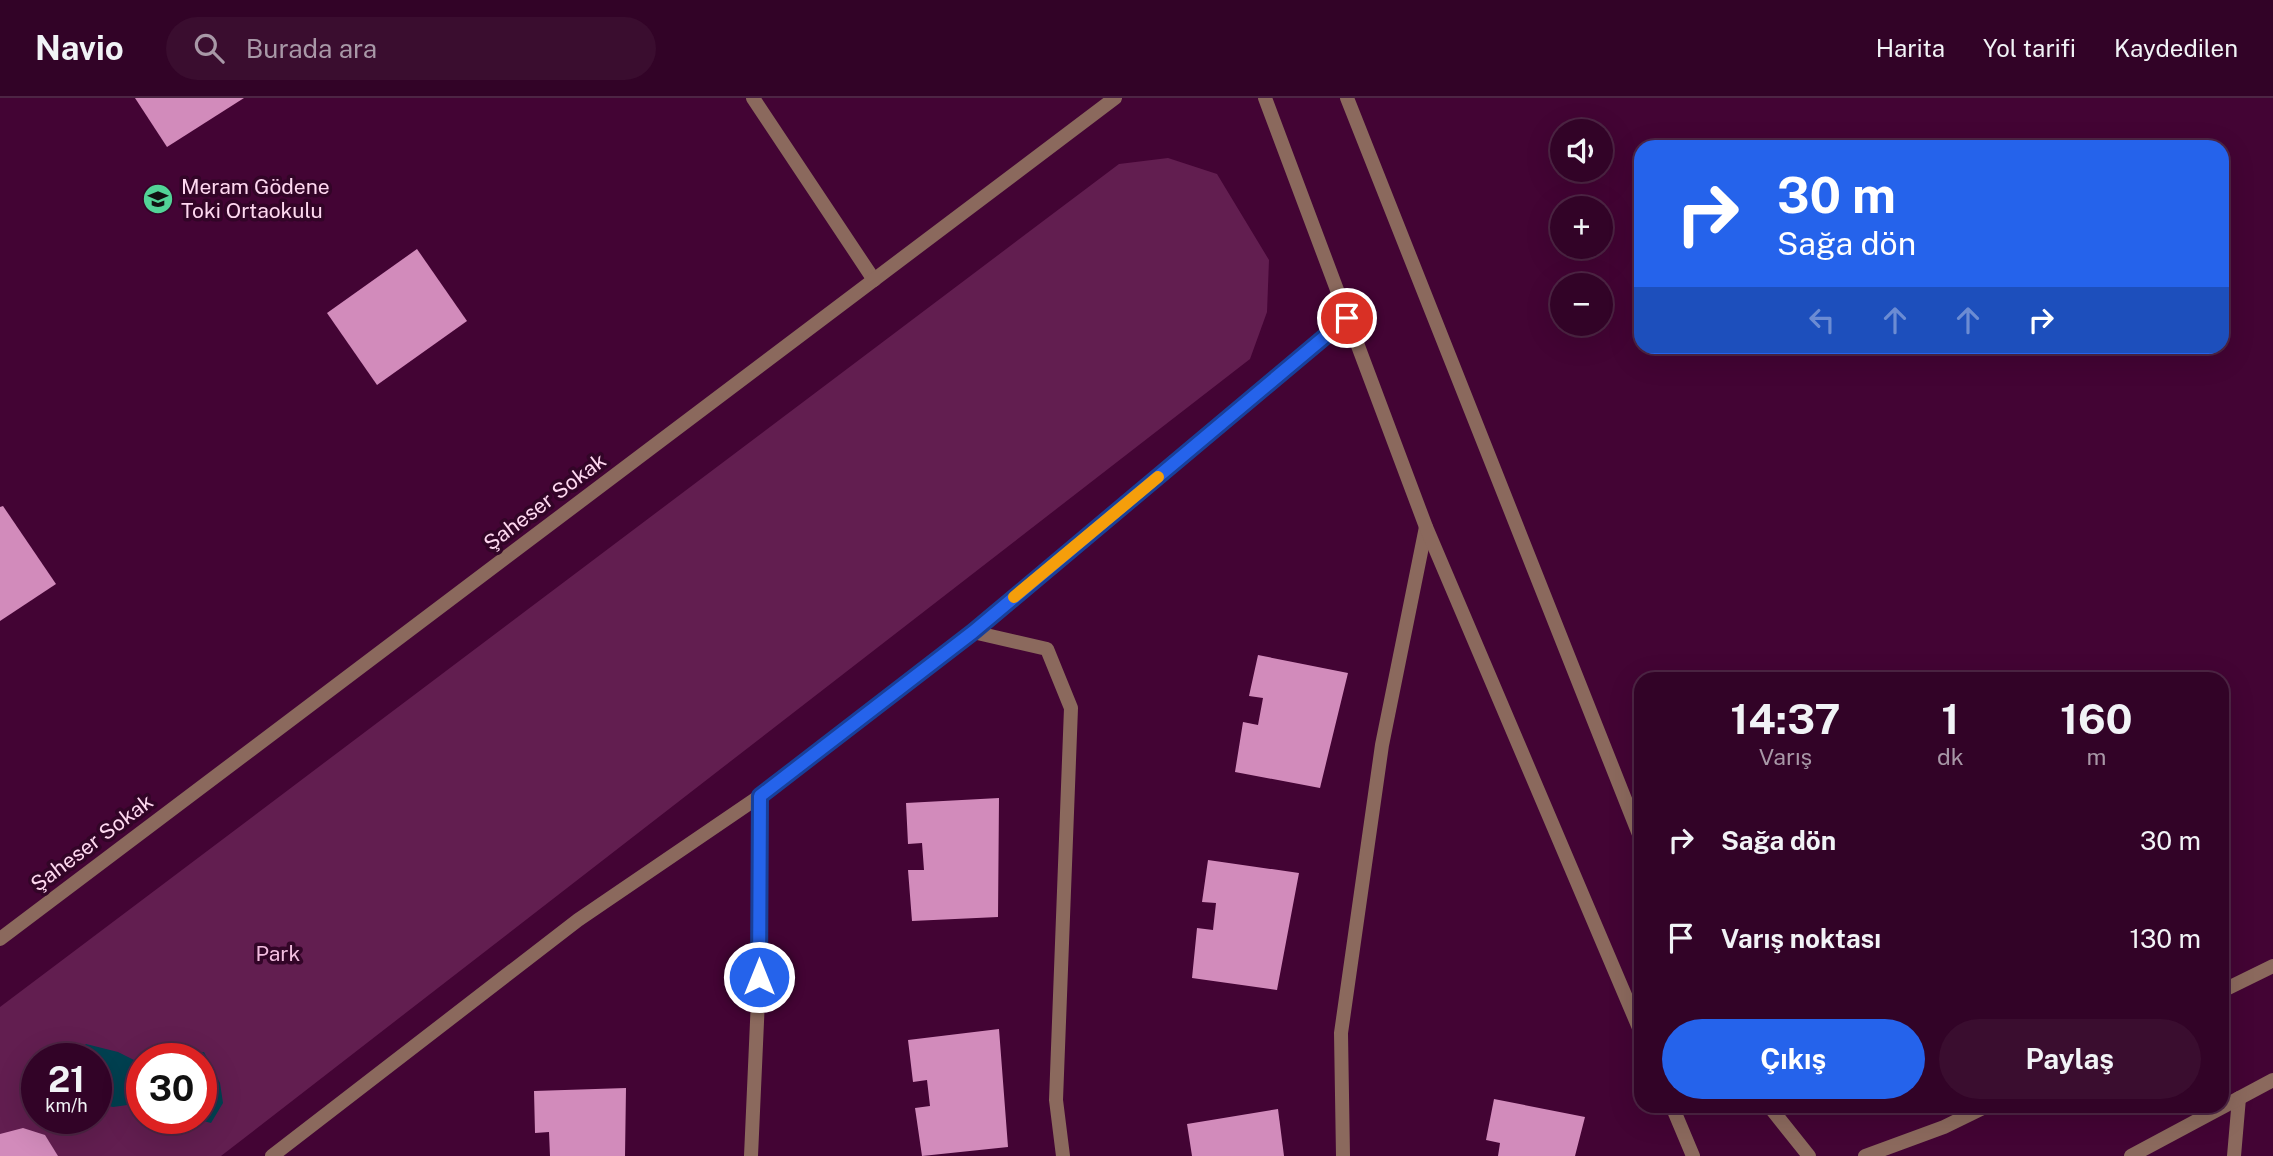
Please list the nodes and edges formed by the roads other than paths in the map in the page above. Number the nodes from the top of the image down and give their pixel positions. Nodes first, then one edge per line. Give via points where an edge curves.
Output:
1 (753, 98) edge
2 (1115, 98) edge
3 (1265, 98) edge
4 (1347, 98) edge
5 (874, 280) junction
6 (1347, 318) junction
7 (1426, 527) junction
8 (973, 632) junction
9 (760, 796) junction
10 (1634, 822) edge
11 (0, 939) edge
12 (2273, 966) edge
13 (2229, 988) edge
14 (1634, 1016) edge
15 (2273, 1080) edge
16 (2239, 1098) junction
17 (2229, 1103) edge
18 (1675, 1113) edge
19 (1775, 1113) edge
20 (1973, 1113) edge
21 (2211, 1113) edge
22 (272, 1156) edge
23 (751, 1156) edge
24 (1063, 1156) edge
25 (1343, 1156) edge
26 (1693, 1156) edge
27 (1809, 1156) edge
28 (1865, 1156) edge
29 (2131, 1156) edge
30 (2234, 1156) edge

1 - 5 street
2 - 5 street, Şaheser Sokak
3 - 6 street
4 - 10 street
5 - 11 street, Şaheser Sokak
6 - 7 street
6 - 8 street
7 - 14 street
7 - 25 street via 1382,745 1340,1033
8 - 9 street
8 - 24 street via 1047,649 1071,708 1056,1100
9 - 22 street via 578,920
9 - 23 street via 759,977
12 - 13 street
15 - 16 street
16 - 17 street
16 - 30 street
18 - 26 street
19 - 27 street
20 - 28 street
21 - 29 street

